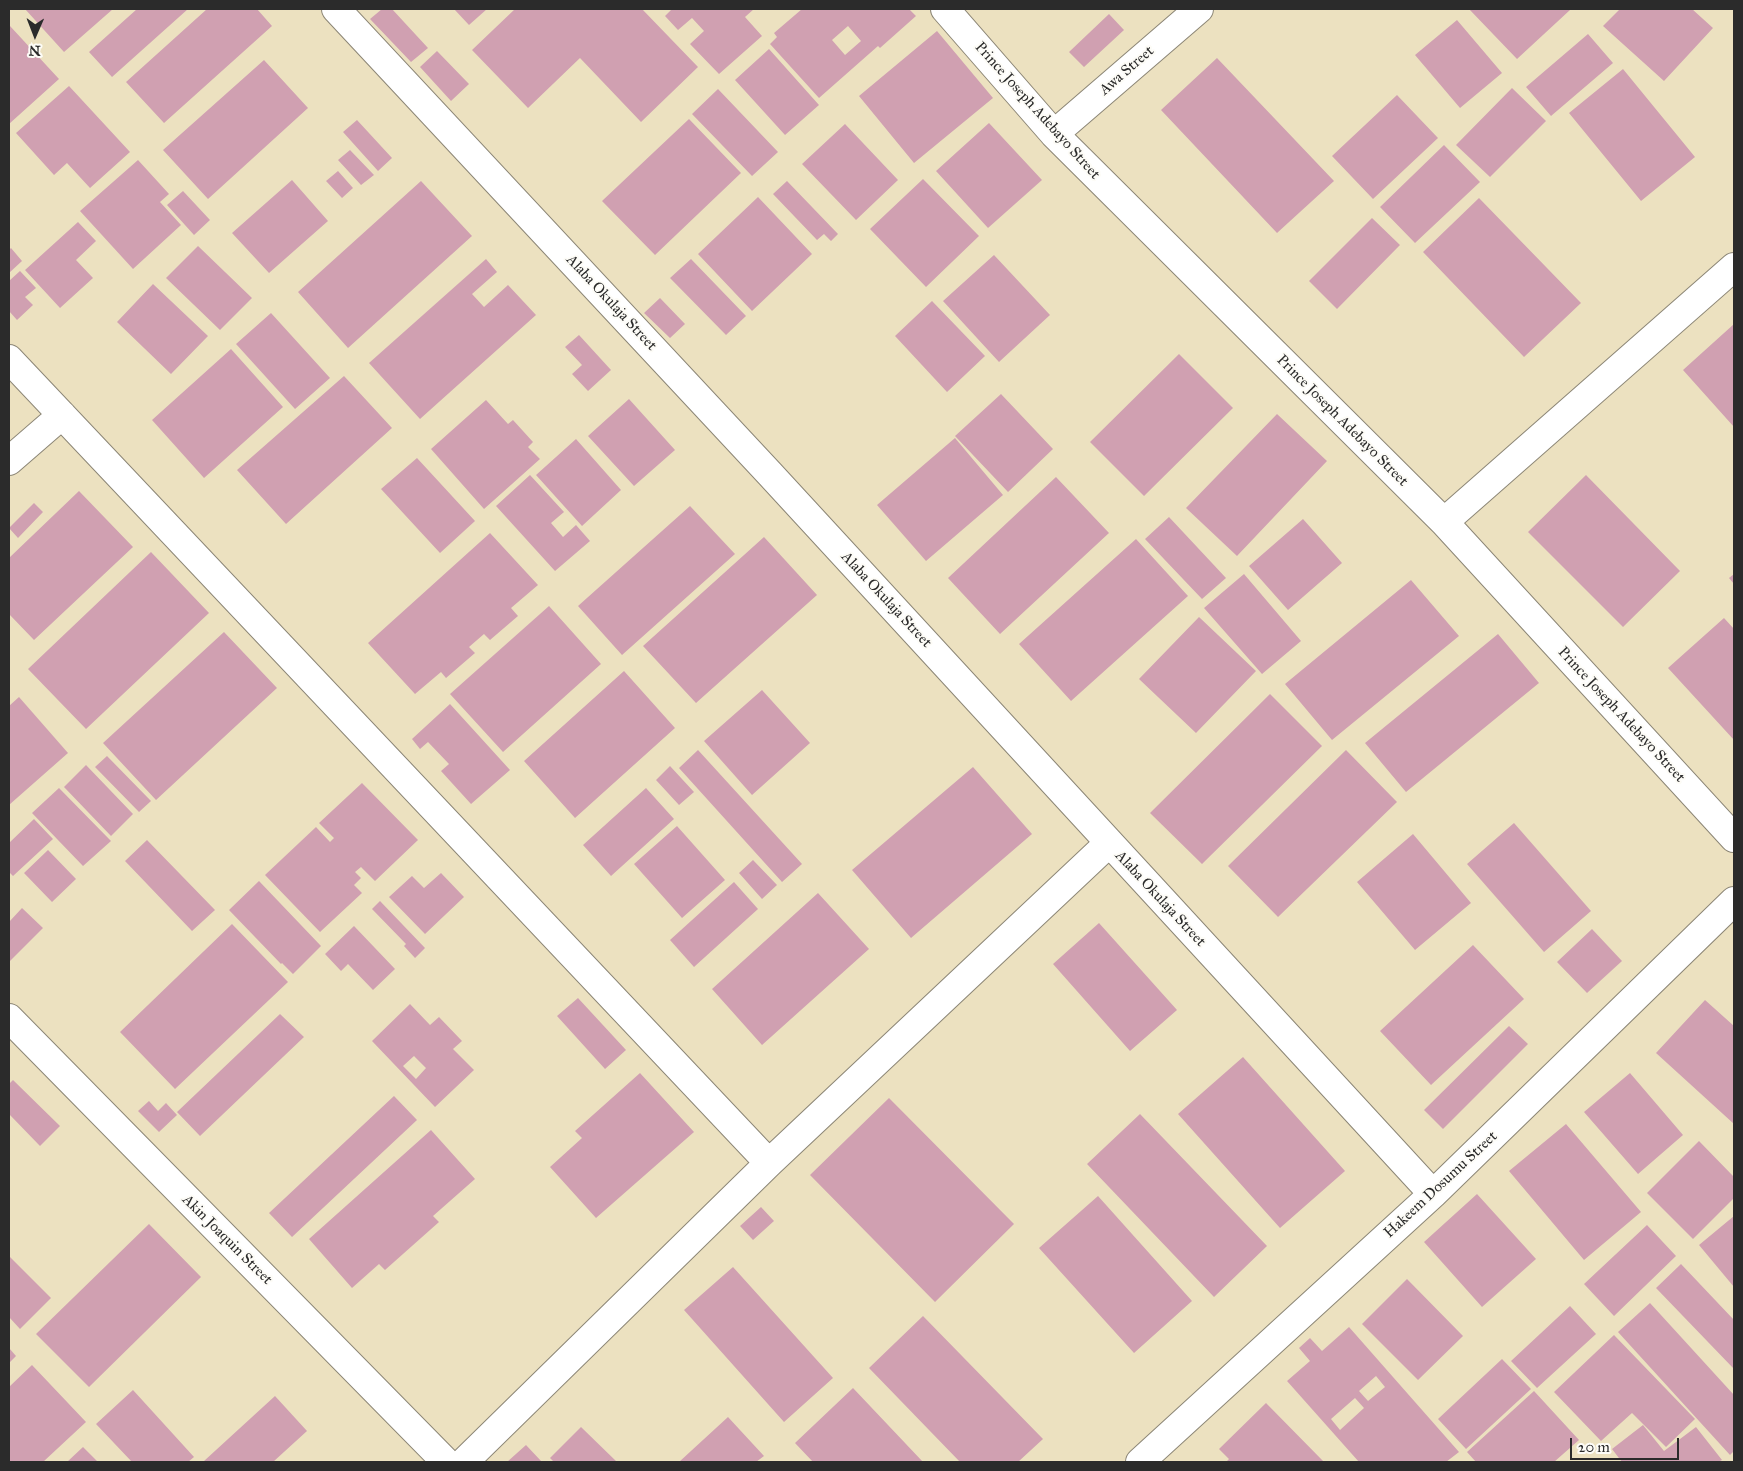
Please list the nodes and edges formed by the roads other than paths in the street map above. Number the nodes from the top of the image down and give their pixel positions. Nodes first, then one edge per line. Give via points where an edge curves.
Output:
1 (336, 9) edge
2 (945, 9) edge
3 (1199, 9) edge
4 (1054, 134) junction
5 (1734, 267) edge
6 (9, 359) edge
7 (62, 415) junction
8 (9, 461) edge
9 (1444, 522) junction
10 (1734, 838) edge
11 (1109, 844) junction
12 (1734, 901) edge
13 (12, 1028) edge
14 (769, 1163) junction
15 (1433, 1194) junction
16 (446, 1462) edge
17 (464, 1462) edge
18 (1140, 1462) edge

1 - 11 street, Alaba Okulaja Street via 770,474
2 - 4 street, Prince Joseph Adebayo Street
3 - 4 street, Awa Street
4 - 9 street, Prince Joseph Adebayo Street
5 - 9 street
6 - 7 street
7 - 8 street
7 - 14 street
9 - 10 street, Prince Joseph Adebayo Street
11 - 14 street
11 - 15 street, Alaba Okulaja Street
12 - 15 street, Hakeem Dosumu Street
13 - 16 street, Akin Joaquin Street
14 - 17 street
15 - 18 street, Hakeem Dosumu Street

